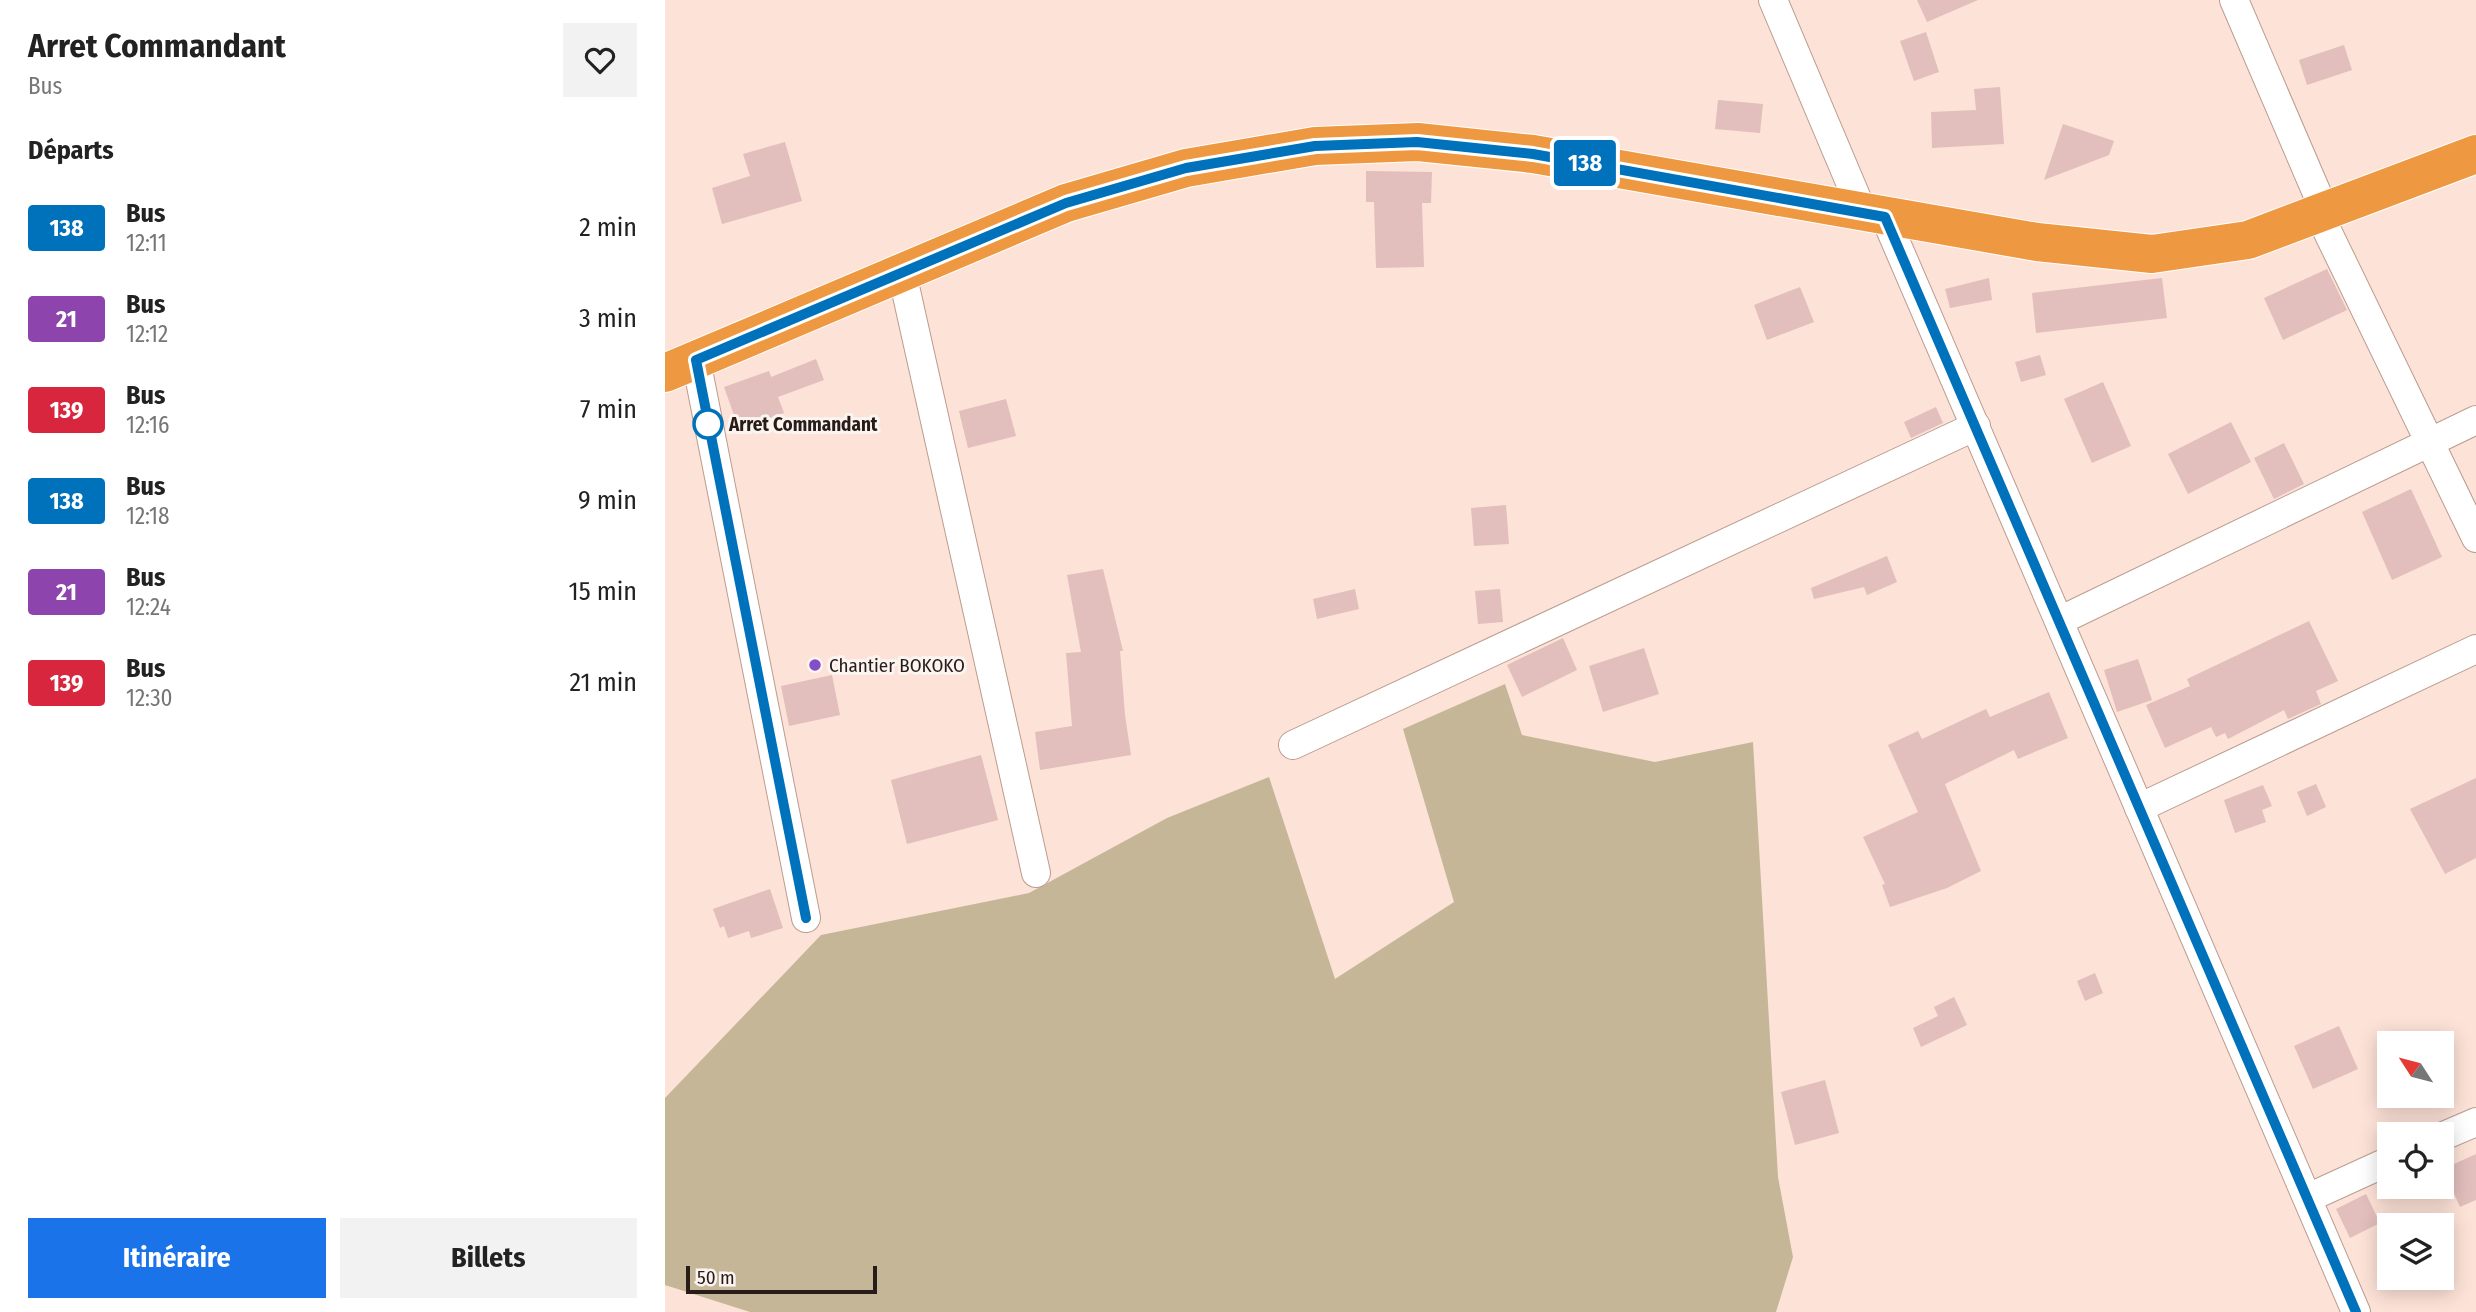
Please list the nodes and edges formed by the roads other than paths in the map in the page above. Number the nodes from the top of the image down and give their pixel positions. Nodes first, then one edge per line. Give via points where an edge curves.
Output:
1 (1773, 0) edge
2 (2234, 0) edge
3 (2476, 154) edge
4 (2322, 213) junction
5 (1874, 215) junction
6 (902, 273) junction
7 (680, 367) edge
8 (2476, 420) edge
9 (1976, 426) junction
10 (2429, 442) junction
11 (2476, 538) edge
12 (2059, 621) junction
13 (2476, 649) edge
14 (1293, 745) dead end
15 (2139, 808) junction
16 (1036, 873) dead end
17 (806, 918) dead end
18 (2476, 1122) edge
19 (2454, 1131) edge
20 (2377, 1166) edge
21 (2308, 1198) junction
22 (2356, 1312) edge

1 - 5 street
2 - 4 street
3 - 4 highway
4 - 5 highway via 2248,240 2152,254 2037,242
4 - 10 street
5 - 6 highway via 1533,154 1417,142 1315,146 1186,168 1066,203
5 - 9 street
6 - 7 highway
6 - 16 street
7 - 17 street
8 - 10 street
9 - 12 street
9 - 14 street
10 - 11 street
10 - 12 street
12 - 15 street
13 - 15 street
15 - 21 street
18 - 19 street
20 - 21 street
21 - 22 street

